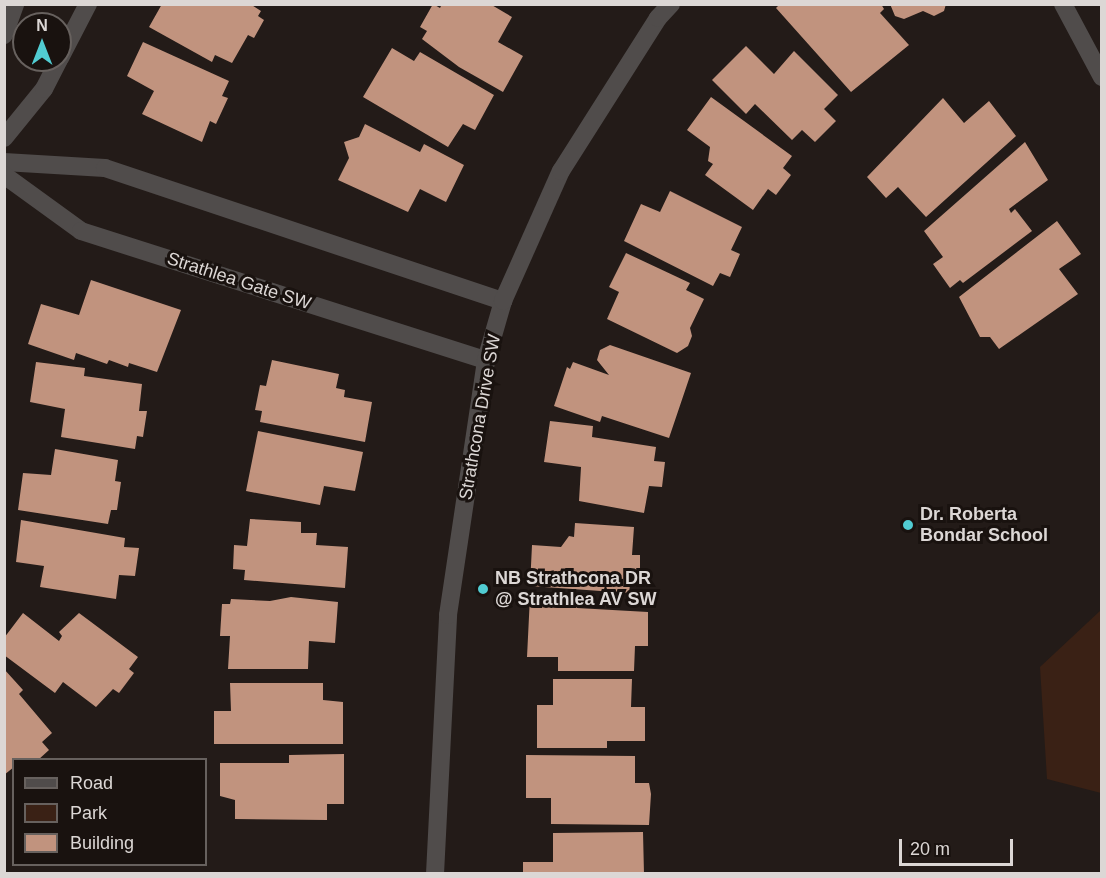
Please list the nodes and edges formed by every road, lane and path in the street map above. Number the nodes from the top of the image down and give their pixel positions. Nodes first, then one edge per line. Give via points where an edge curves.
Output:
1 (15, 4) edge
2 (88, 4) edge
3 (671, 4) edge
4 (1063, 4) edge
5 (4, 35) edge
6 (72, 35) edge
7 (53, 72) edge
8 (1101, 77) edge
9 (4, 138) edge
10 (4, 162) edge
11 (4, 175) edge
12 (503, 301) junction
13 (486, 360) junction
14 (435, 873) edge

1 - 5 street
2 - 6 street
3 - 12 street, Strathcona Drive SW via 658,18 561,171
4 - 8 street
7 - 9 street via 44,90
10 - 12 street via 105,168
11 - 13 street, Strathlea Gate SW via 81,231
12 - 13 street, Strathcona Drive SW
13 - 14 street, Strathcona Drive SW via 448,615

